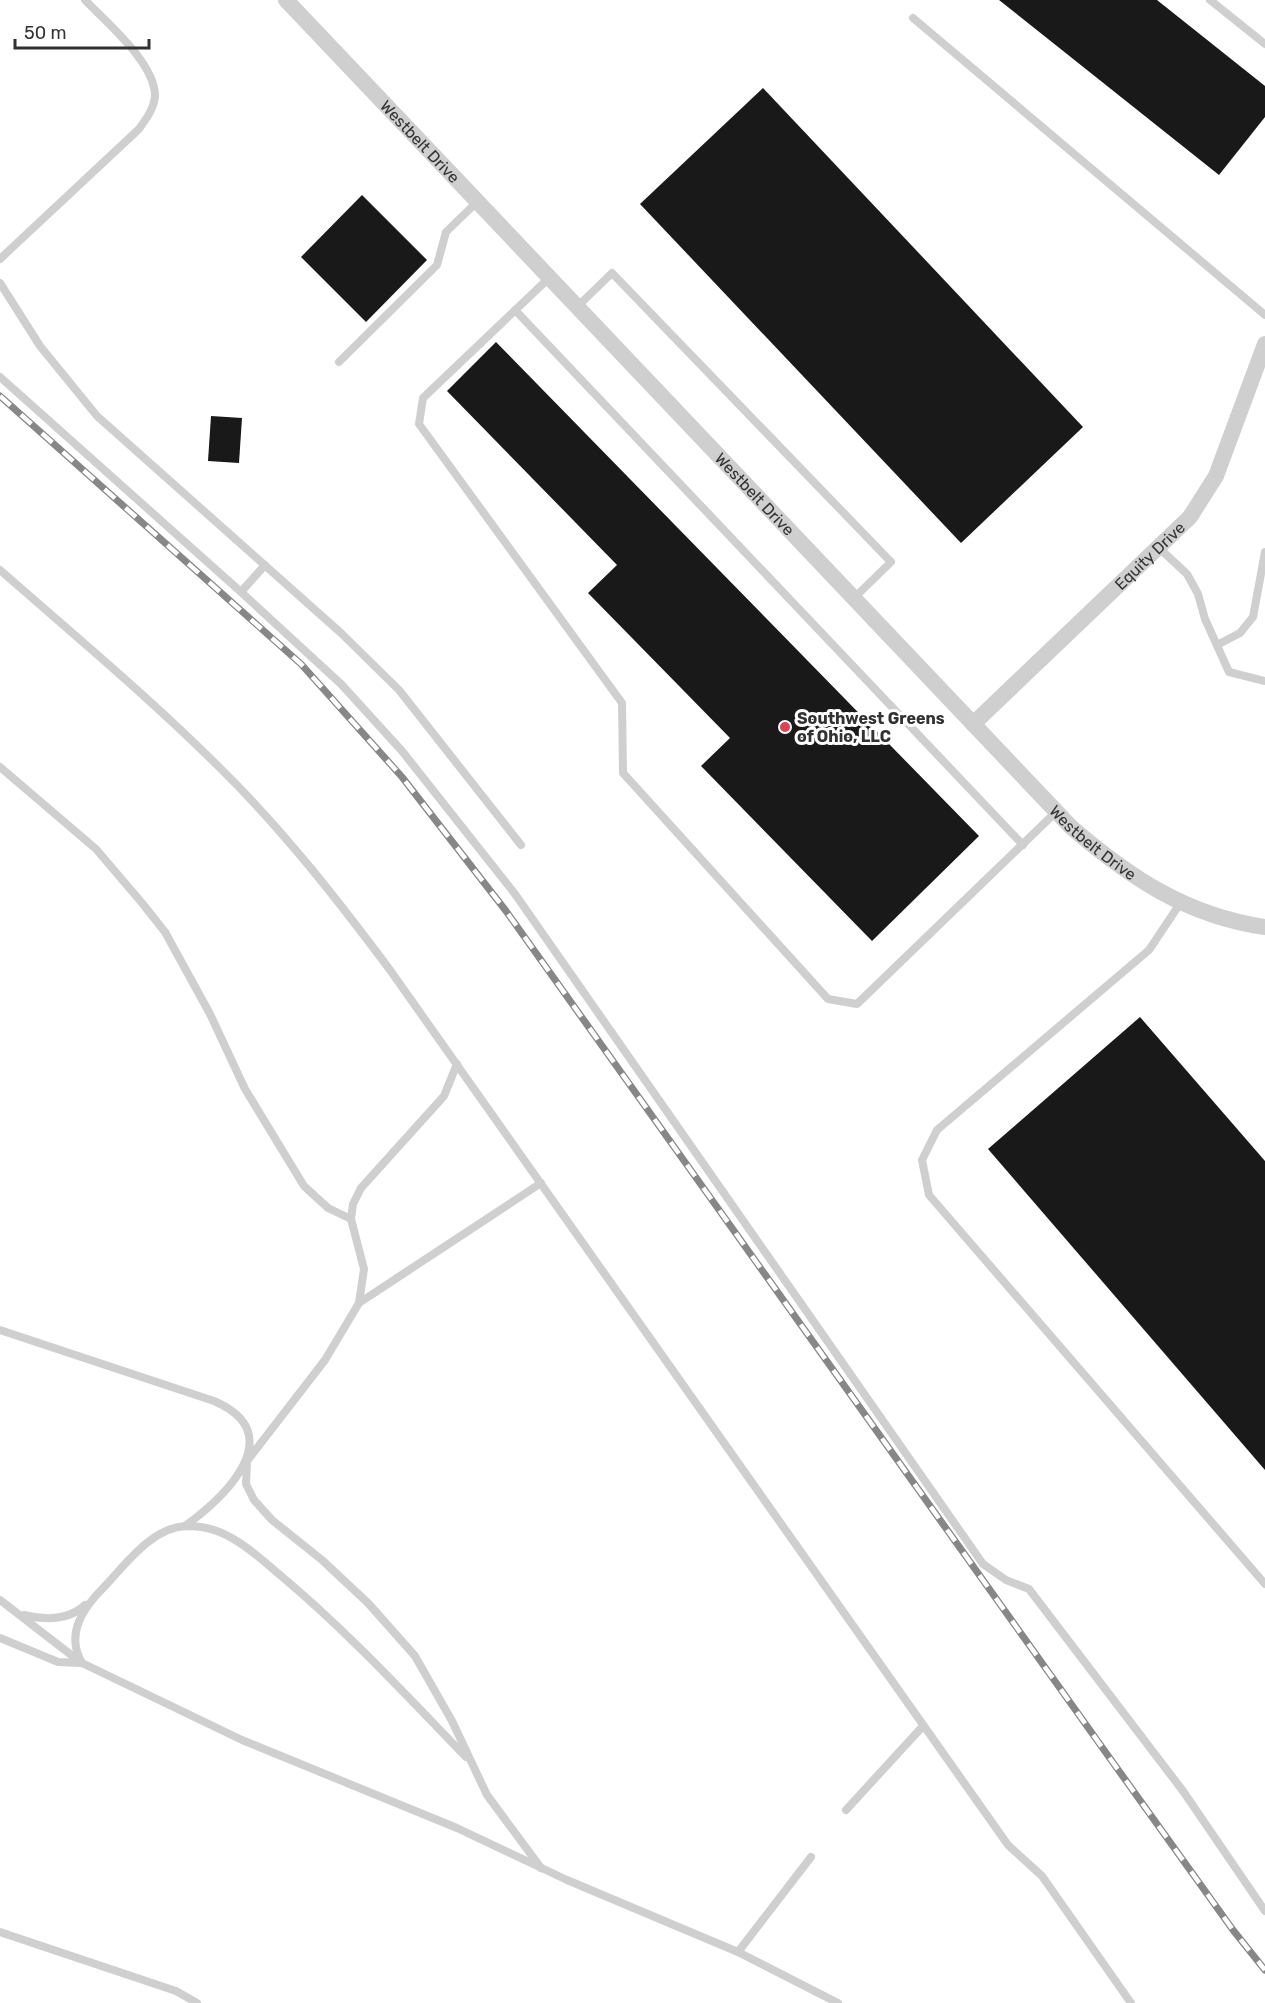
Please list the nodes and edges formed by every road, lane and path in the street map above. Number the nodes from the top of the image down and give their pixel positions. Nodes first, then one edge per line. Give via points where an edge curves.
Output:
1 (85, 0) edge
2 (286, 0) edge
3 (1210, 0) edge
4 (913, 18) dead end
5 (1265, 44) edge
6 (477, 202) junction
7 (0, 259) edge
8 (549, 278) junction
9 (0, 283) edge
10 (577, 307) junction
11 (515, 310) junction
12 (1265, 315) edge
13 (1265, 344) edge
14 (339, 362) dead end
15 (0, 377) edge
16 (1159, 548) junction
17 (1265, 552) edge
18 (265, 565) junction
19 (0, 570) edge
20 (241, 592) junction
21 (853, 599) junction
22 (1217, 645) junction
23 (1265, 681) edge
24 (973, 724) junction
25 (0, 767) edge
26 (1056, 812) junction
27 (521, 845) dead end
28 (1023, 845) junction
29 (1181, 902) junction
30 (1265, 927) edge
31 (457, 1064) junction
32 (541, 1183) junction
33 (351, 1219) junction
34 (359, 1303) junction
35 (0, 1330) edge
36 (247, 1461) junction
37 (184, 1526) junction
38 (1265, 1584) edge
39 (96, 1594) junction
40 (0, 1600) edge
41 (20, 1614) junction
42 (0, 1638) edge
43 (82, 1663) junction
44 (923, 1726) junction
45 (471, 1761) junction
46 (846, 1810) dead end
47 (811, 1857) dead end
48 (541, 1868) junction
49 (1265, 1911) edge
50 (0, 1932) edge
51 (738, 1952) junction
52 (197, 2003) edge
53 (838, 2003) edge
54 (1131, 2003) edge

1 - 7 lane via 142,60 155,96 151,112 139,129
2 - 6 street, Westbelt Drive
3 - 5 lane
4 - 12 lane
6 - 8 street, Westbelt Drive
6 - 14 lane via 446,232 437,265
8 - 10 street, Westbelt Drive
8 - 11 lane
9 - 18 lane via 40,346 97,417
10 - 21 street, Westbelt Drive
10 - 21 lane via 612,273 891,562
11 - 28 lane
11 - 28 lane via 423,398 419,424 622,703 623,773 828,999 857,1004
13 - 16 street, Equity Drive via 1216,476 1190,517
15 - 20 lane
16 - 22 lane via 1187,574
16 - 24 street, Equity Drive
17 - 22 lane via 1253,617 1240,633
18 - 20 lane
18 - 27 lane via 399,690
19 - 31 lane via 221,768 328,888
20 - 49 lane via 341,684 468,831 983,1564 1006,1580 1029,1589 1183,1791
21 - 24 street, Westbelt Drive
22 - 23 lane via 1229,672
24 - 26 street, Westbelt Drive
25 - 33 lane via 96,849 159,925 210,1014 245,1089 304,1186 328,1208
26 - 28 lane
26 - 29 street, Westbelt Drive via 1133,877
29 - 30 street, Westbelt Drive via 1247,925
29 - 38 lane via 1149,951 968,1101 937,1130 922,1160 929,1196
31 - 32 lane
31 - 33 lane via 444,1096 361,1188
32 - 34 lane
32 - 44 lane
33 - 34 lane via 364,1269
34 - 36 lane via 325,1360
35 - 36 lane via 226,1406 247,1430
36 - 37 lane via 220,1496
36 - 45 lane via 246,1484 254,1500 368,1603 415,1656
37 - 39 lane via 158,1534
37 - 45 lane via 216,1530 254,1554 317,1606
39 - 41 lane via 69,1615 47,1619
39 - 43 lane via 82,1613 74,1634 76,1653
40 - 41 lane
41 - 43 lane
42 - 43 lane via 58,1662
43 - 48 lane via 243,1740 457,1828
44 - 46 lane
44 - 54 lane via 1008,1845 1054,1891
45 - 48 lane via 487,1795
47 - 51 lane
48 - 51 lane
50 - 52 lane via 176,1990
51 - 53 lane

